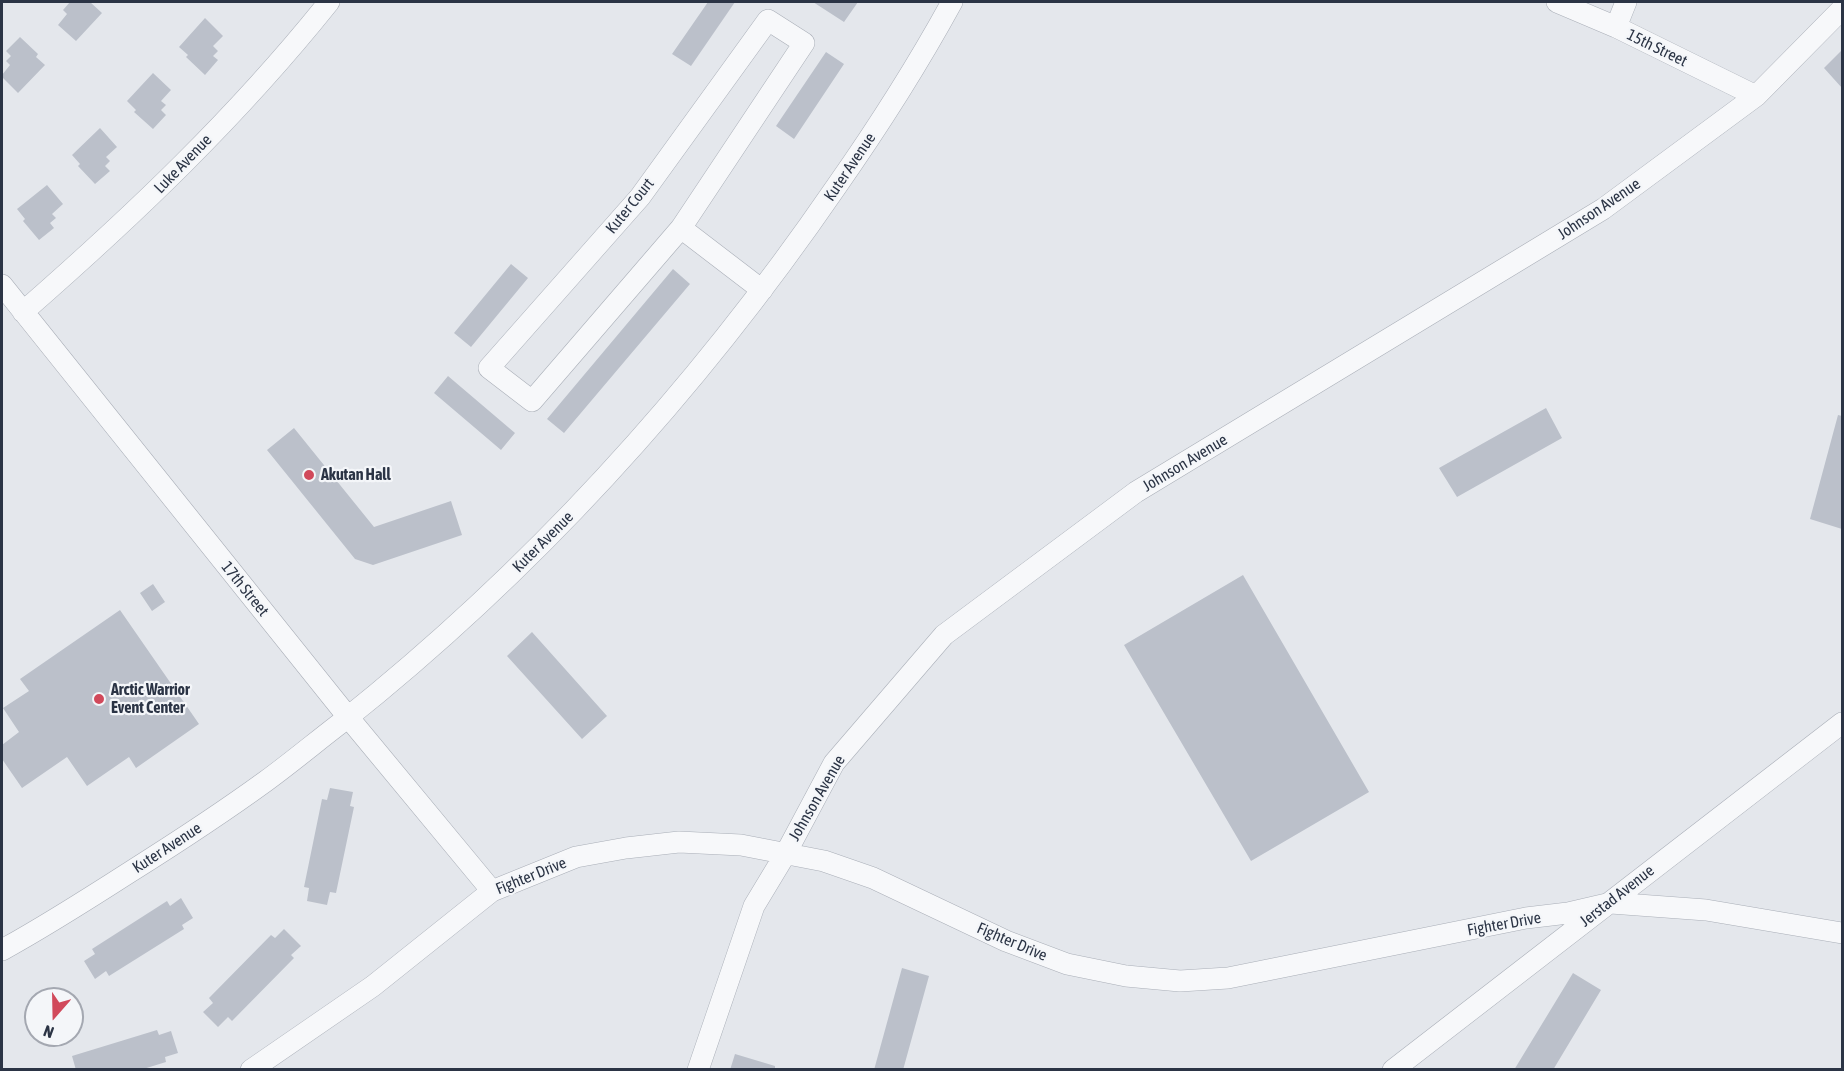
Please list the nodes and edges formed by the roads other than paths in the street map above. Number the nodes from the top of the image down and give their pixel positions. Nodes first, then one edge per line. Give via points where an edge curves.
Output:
1 (328, 2) edge
2 (952, 2) edge
3 (1557, 2) edge
4 (1626, 2) edge
5 (1842, 9) edge
6 (1616, 27) junction
7 (1756, 96) junction
8 (681, 228) junction
9 (2, 285) edge
10 (762, 290) junction
11 (23, 312) junction
12 (348, 717) junction
13 (1842, 723) edge
14 (786, 853) junction
15 (492, 891) junction
16 (1611, 903) junction
17 (1842, 933) edge
18 (2, 950) edge
19 (251, 1070) edge
20 (698, 1070) edge
21 (1393, 1070) edge

1 - 11 street, Luke Avenue via 179,170
2 - 10 street, Kuter Avenue via 866,144
3 - 6 street, 15th Street
4 - 6 street
5 - 7 street, Johnson Avenue
6 - 7 street, 15th Street
7 - 14 street, Johnson Avenue via 1603,209 1137,492 944,635 834,763
8 - 8 street, Kuter Court via 532,401 489,368 640,197 768,20 804,43
8 - 10 street
9 - 11 street, 17th Street
10 - 12 street, Kuter Avenue via 707,362 559,527 413,664
11 - 12 street, 17th Street
12 - 15 street, 17th Street
12 - 18 street, Kuter Avenue via 268,780 184,837
13 - 16 street, Jerstad Avenue
14 - 15 street, Fighter Drive via 741,845 679,842 626,848 576,857
14 - 16 street, Fighter Drive via 873,878 1006,941 1067,964 1126,976 1180,981 1228,978
14 - 20 street, Johnson Avenue via 754,906
15 - 19 street, Fighter Drive via 373,986
16 - 17 street, Fighter Drive via 1706,910
16 - 21 street, Jerstad Avenue

